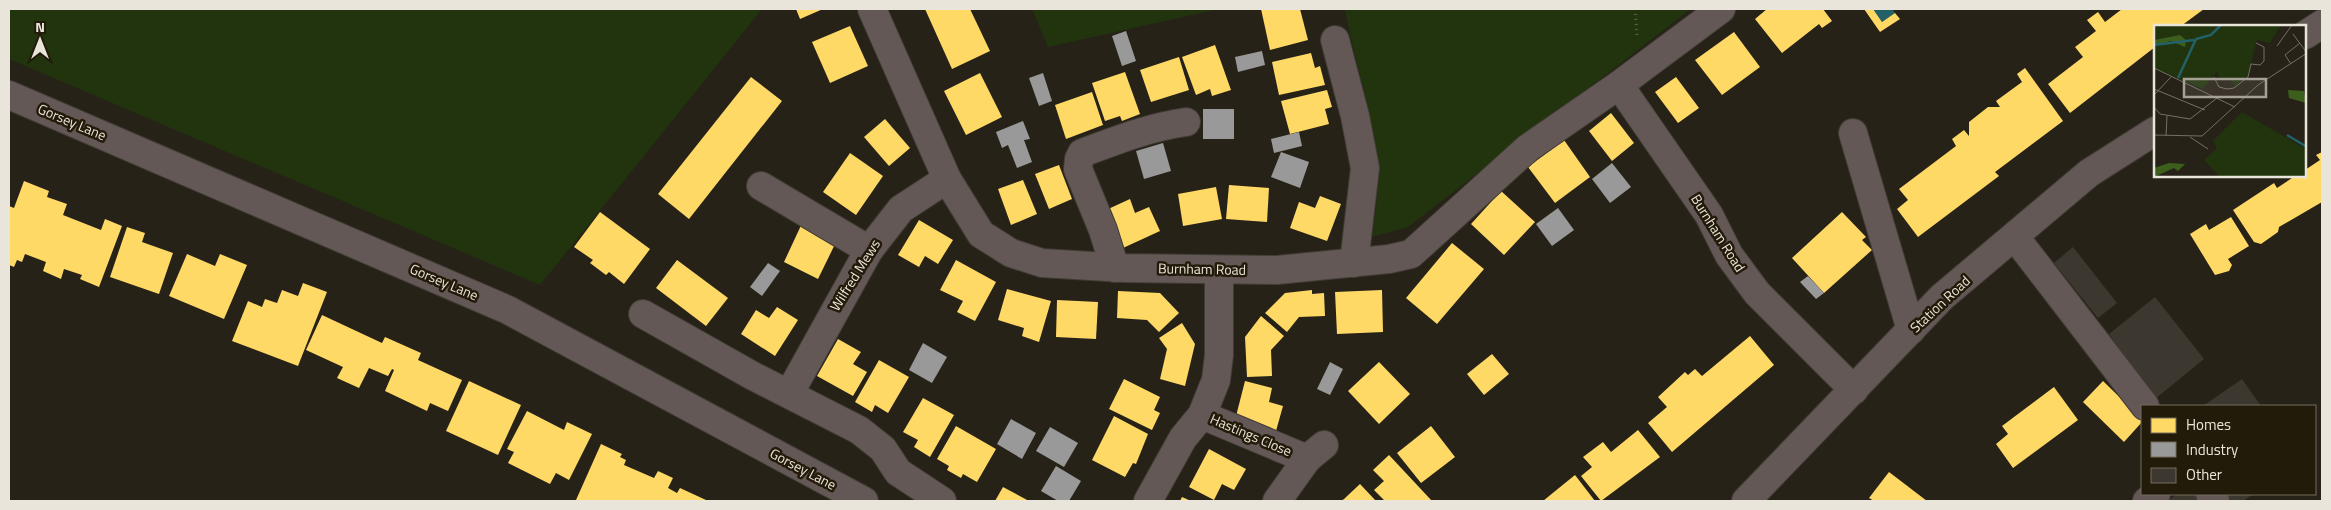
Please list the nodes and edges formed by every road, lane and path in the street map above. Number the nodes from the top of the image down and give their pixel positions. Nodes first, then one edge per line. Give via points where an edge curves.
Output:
1 (872, 9) edge
2 (1721, 9) edge
3 (2322, 24) edge
4 (2306, 34) edge
5 (1335, 40) dead end
6 (1619, 85) junction
7 (9, 95) edge
8 (1186, 122) dead end
9 (2154, 132) edge
10 (1852, 133) dead end
11 (947, 179) junction
12 (762, 186) dead end
13 (2015, 237) junction
14 (869, 250) junction
15 (1354, 263) junction
16 (1115, 268) junction
17 (1219, 270) junction
18 (643, 314) dead end
19 (1911, 330) junction
20 (1854, 390) junction
21 (789, 394) junction
22 (2143, 405) edge
23 (1202, 414) junction
24 (864, 501) edge
25 (942, 501) edge
26 (1148, 501) edge
27 (1277, 501) edge
28 (1746, 501) edge

1 - 11 street, Burnham Road
2 - 6 street, Burnham Road
3 - 4 street
5 - 15 street via 1365,168
6 - 15 street, Burnham Road via 1528,148 1411,254
6 - 20 street, Burnham Road via 1709,215 1730,256 1757,293
7 - 24 street, Gorsey Lane via 508,310
8 - 16 street via 1128,136 1082,152 1078,170
9 - 13 street, Station Road via 2089,173
10 - 19 street
11 - 14 street, Wilfred Mews via 900,209
11 - 16 street, Burnham Road via 981,234 1011,253 1042,263
12 - 14 street
13 - 19 street, Station Road via 1942,297
13 - 22 street
14 - 21 street, Wilfred Mews via 830,315
15 - 17 street, Burnham Road via 1277,270
16 - 17 street, Burnham Road
17 - 23 street, Hastings Close via 1219,355 1216,380
18 - 21 street
19 - 20 street, Station Road
20 - 28 street, Station Road
21 - 25 street via 859,430 883,449 898,472
23 - 26 street, Hastings Close via 1183,438
23 - 27 street, Hastings Close via 1316,452

